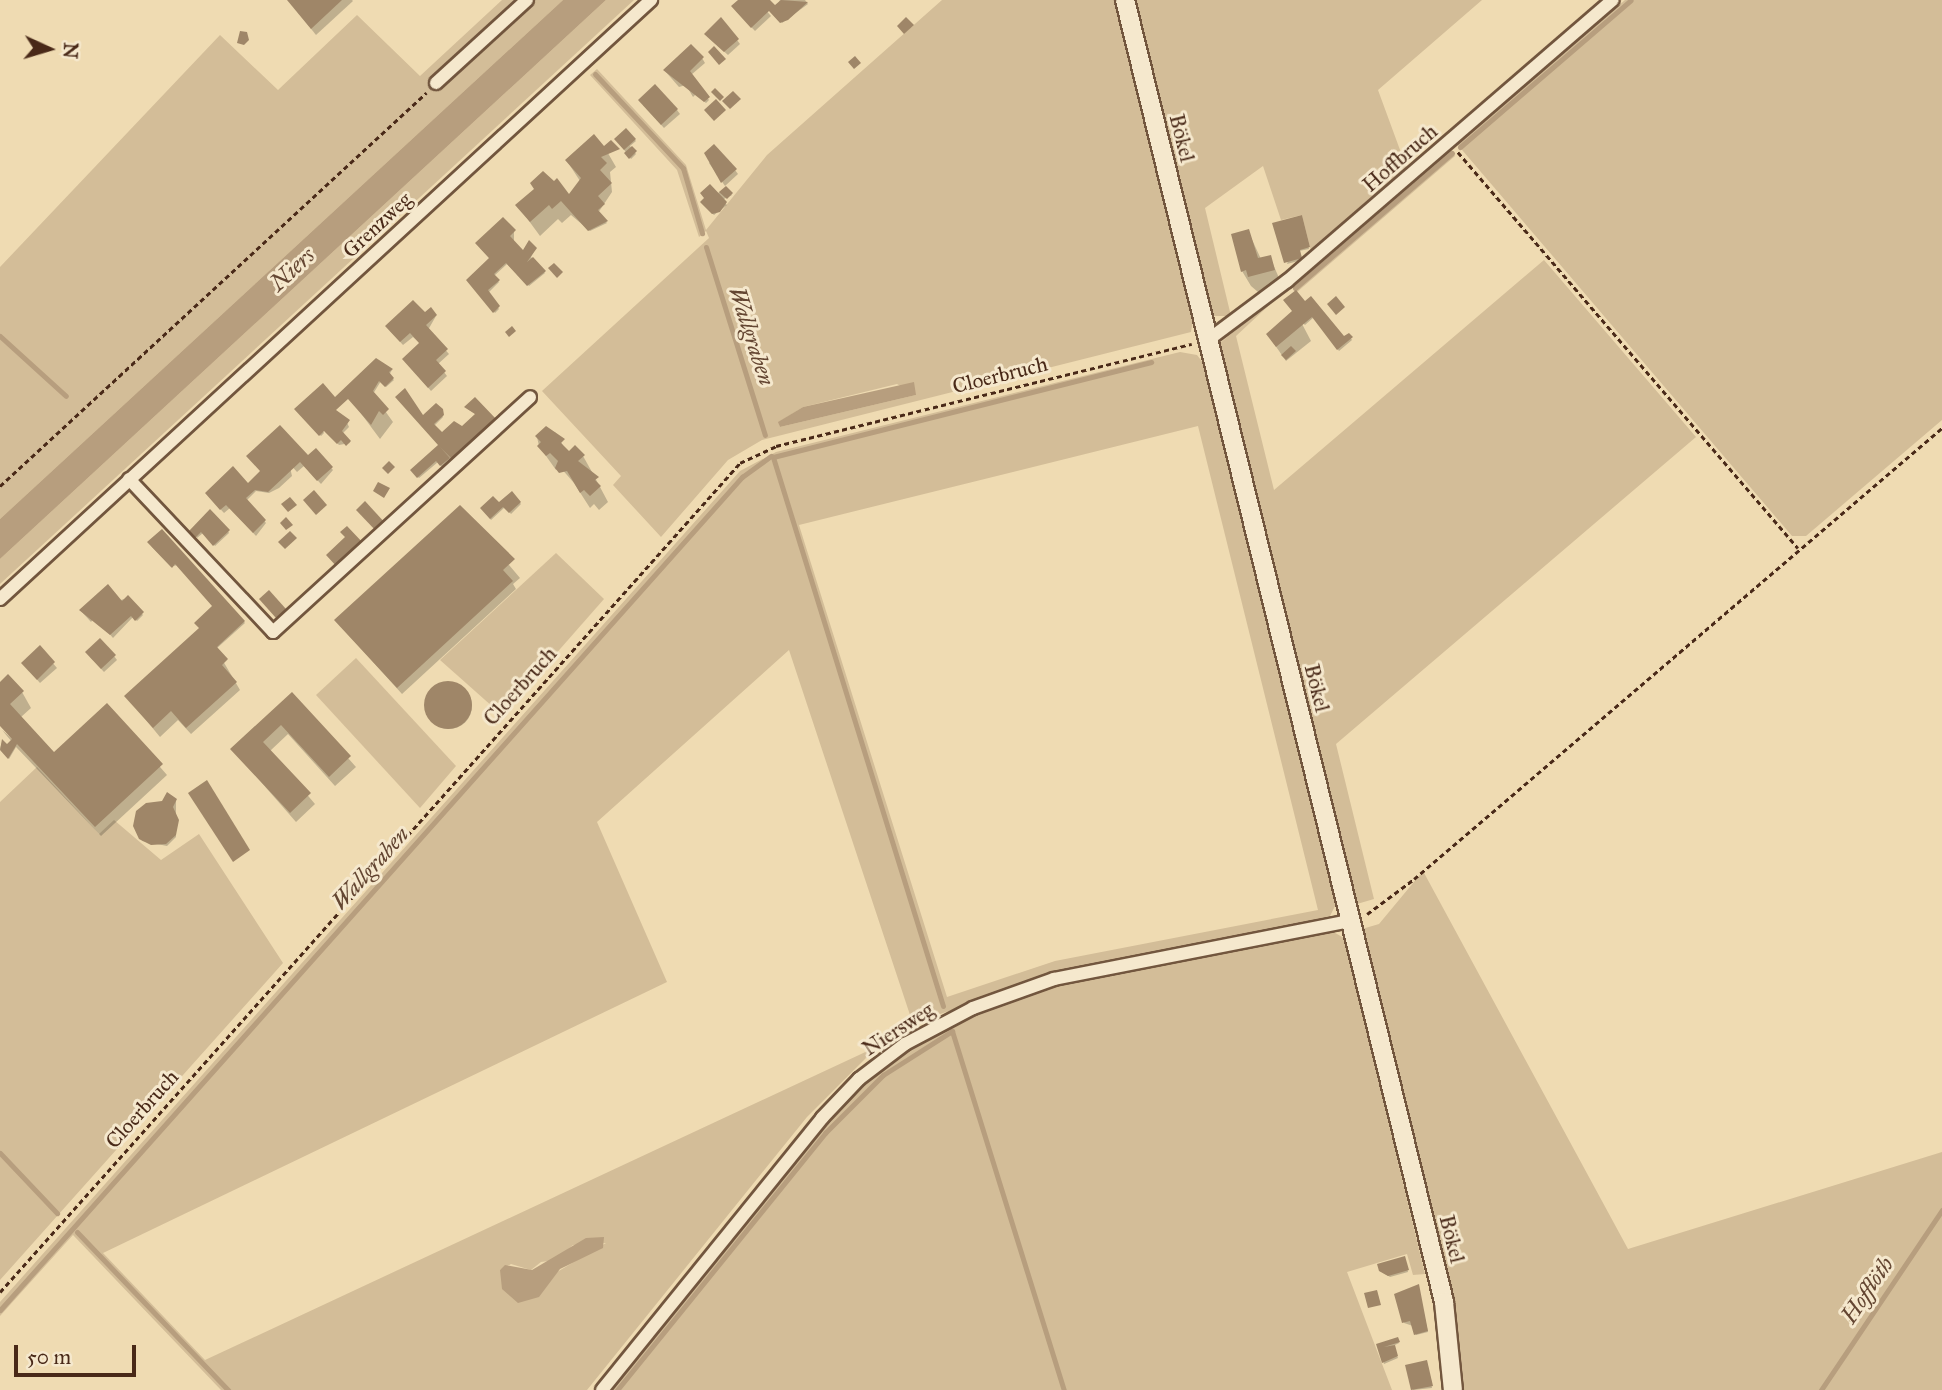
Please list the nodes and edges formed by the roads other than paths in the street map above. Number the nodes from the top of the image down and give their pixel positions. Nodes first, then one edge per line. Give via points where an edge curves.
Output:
1 (527, 0) edge
2 (651, 0) edge
3 (1125, 0) edge
4 (1613, 0) edge
5 (436, 83) road end
6 (1208, 340) junction
7 (530, 397) dead end
8 (129, 479) junction
9 (0, 599) edge
10 (1351, 921) junction
11 (602, 1390) edge
12 (1453, 1390) edge

1 - 5 street
2 - 8 street, Grenzweg
3 - 6 main road, Bökel
4 - 6 street, Hoffbruch via 1279,288
6 - 10 main road, Bökel
7 - 8 street via 273,632
8 - 9 street, Grenzweg
10 - 11 street, Niersweg via 1054,979 981,1004 905,1044 859,1079 822,1118
10 - 12 main road, Bökel via 1444,1302

